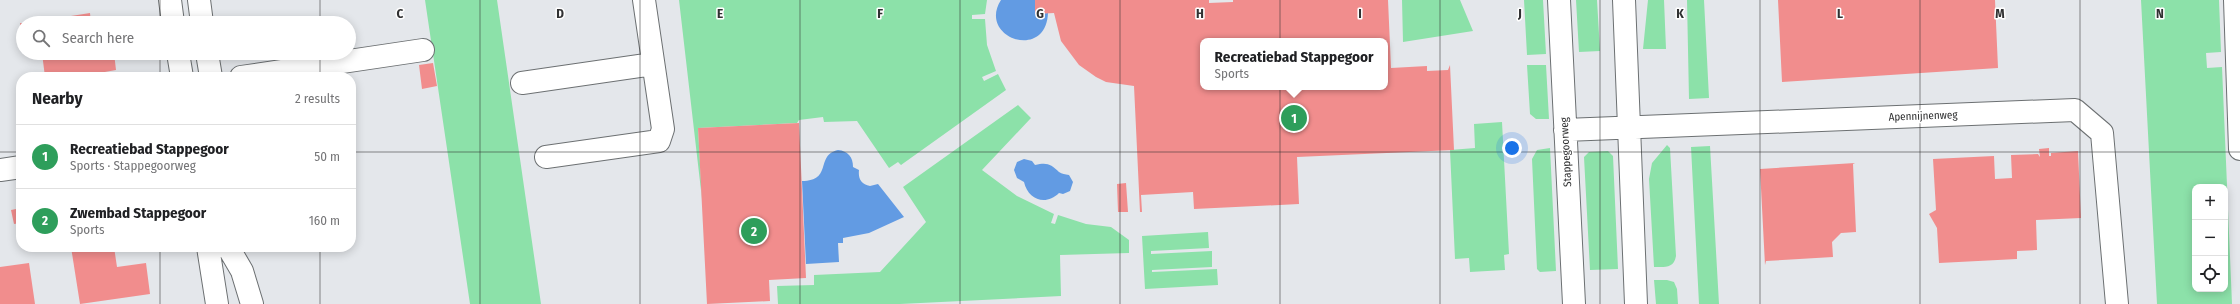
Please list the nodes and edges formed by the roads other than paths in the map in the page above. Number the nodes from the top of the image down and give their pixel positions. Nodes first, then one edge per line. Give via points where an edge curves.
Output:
1 (170, 0) edge
2 (199, 0) edge
3 (644, 0) edge
4 (1559, 0) edge
5 (1624, 0) edge
6 (2235, 0) edge
7 (172, 16) edge
8 (201, 16) edge
9 (423, 50) dead end
10 (179, 60) edge
11 (208, 60) edge
12 (356, 60) edge
13 (356, 60) edge
14 (653, 64) junction
15 (181, 72) edge
16 (210, 72) edge
17 (275, 72) edge
18 (522, 83) dead end
19 (1629, 128) junction
20 (1565, 130) junction
21 (2240, 149) edge
22 (546, 157) dead end
23 (16, 168) edge
24 (0, 170) edge
25 (209, 252) edge
26 (231, 252) edge
27 (216, 304) edge
28 (252, 304) edge
29 (1574, 304) edge
30 (1636, 304) edge
31 (2117, 304) edge

1 - 7 street
2 - 8 street
3 - 14 street
4 - 20 street, Stappegoorweg
5 - 19 street
6 - 21 street
9 - 13 street
10 - 15 street
11 - 16 street
12 - 17 street
14 - 18 street
14 - 22 street via 663,129 659,141
19 - 20 street, Apennijnenweg
19 - 30 street
19 - 31 street, Apennijnenweg via 2075,110 2102,133
20 - 29 street, Stappegoorweg
23 - 24 street
25 - 27 street
26 - 28 street via 242,271

